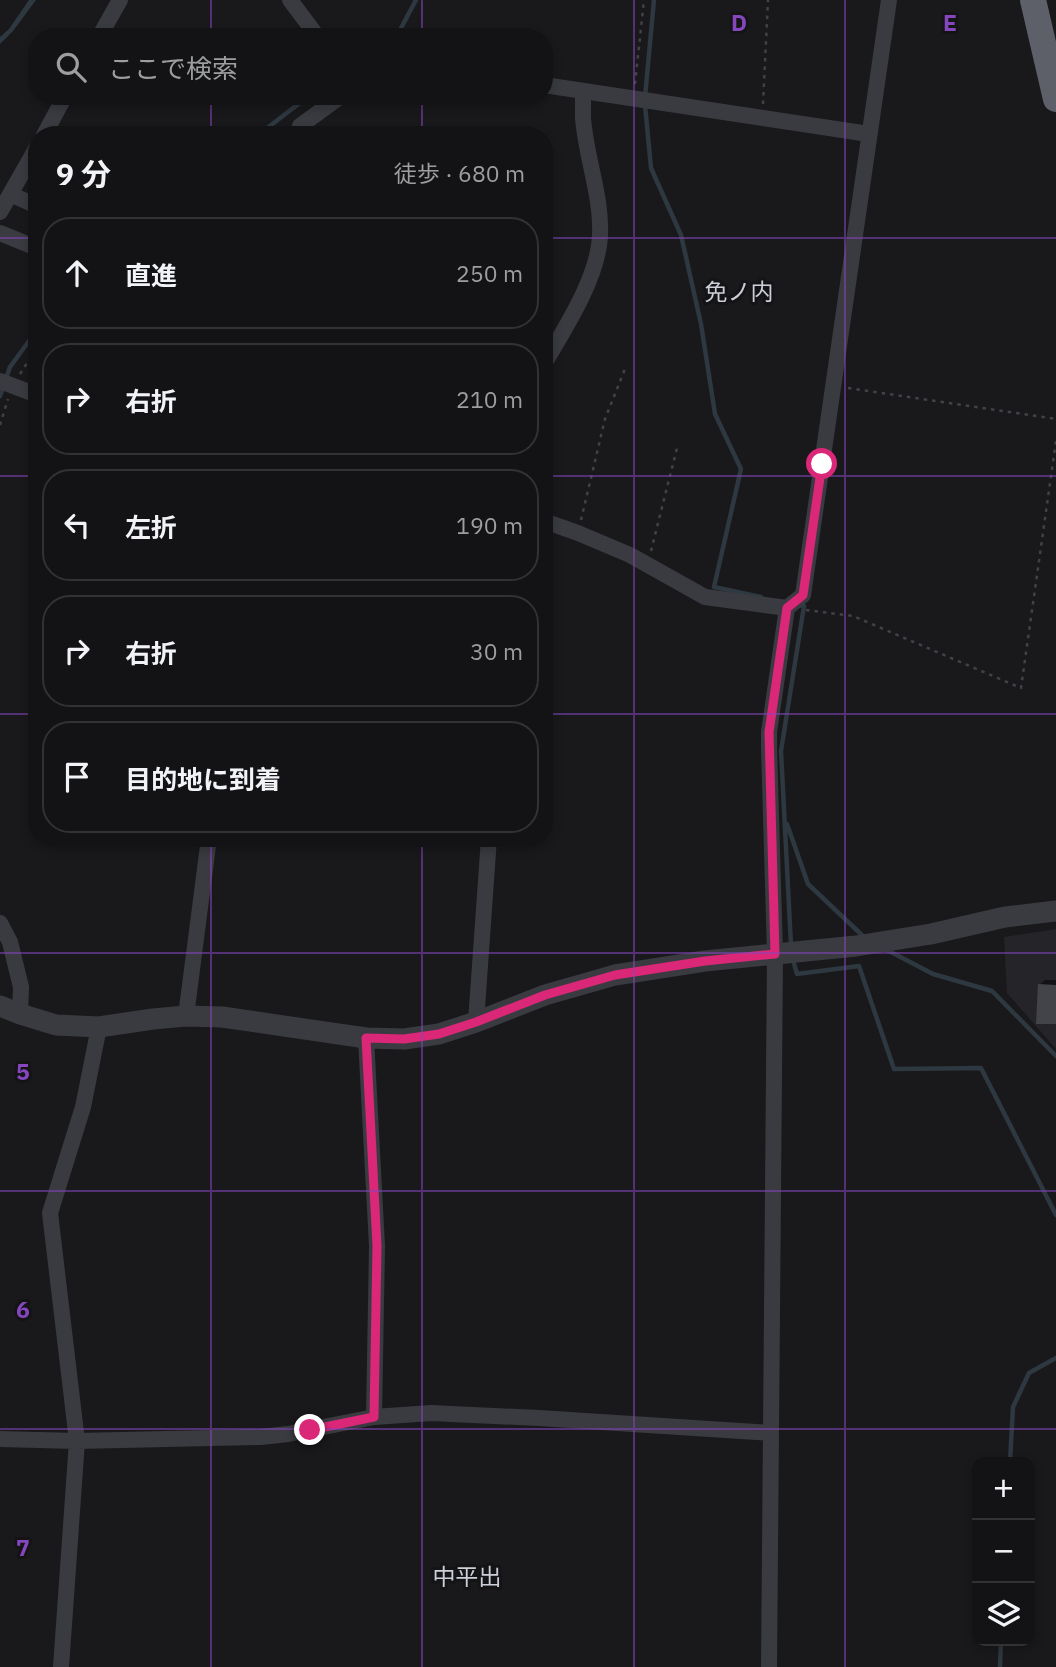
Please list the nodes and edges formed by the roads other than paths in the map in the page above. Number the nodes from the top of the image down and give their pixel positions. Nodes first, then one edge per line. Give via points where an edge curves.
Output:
1 (120, 0) edge
2 (290, 0) edge
3 (889, 0) edge
4 (1033, 0) edge
5 (1052, 0) edge
6 (1056, 20) edge
7 (104, 28) edge
8 (311, 28) edge
9 (553, 86) edge
10 (583, 91) junction
11 (1056, 99) edge
12 (60, 105) edge
13 (329, 105) edge
14 (49, 126) edge
15 (300, 126) edge
16 (869, 134) junction
17 (28, 163) edge
18 (10, 194) junction
19 (28, 202) edge
20 (0, 212) edge
21 (0, 233) edge
22 (28, 244) edge
23 (553, 348) edge
24 (6, 384) edge
25 (28, 391) edge
26 (553, 524) edge
27 (787, 608) junction
28 (208, 847) edge
29 (488, 847) edge
30 (1056, 911) edge
31 (0, 923) edge
32 (775, 954) junction
33 (0, 1006) edge
34 (20, 1014) junction
35 (186, 1016) junction
36 (476, 1022) junction
37 (99, 1027) junction
38 (366, 1038) junction
39 (374, 1417) junction
40 (771, 1433) junction
41 (0, 1439) edge
42 (77, 1441) junction
43 (61, 1667) edge
44 (769, 1667) edge

1 - 7 street
2 - 8 street
3 - 16 street
4 - 11 highway
5 - 6 highway
9 - 10 street
10 - 16 street
10 - 23 street via 600,237 592,271
12 - 14 street
13 - 15 street
16 - 27 street via 803,595
17 - 18 street
18 - 19 street
18 - 20 street
21 - 22 street
24 - 25 street
26 - 27 street via 630,555 705,597
27 - 32 street via 769,732
28 - 35 street
29 - 36 street
30 - 32 street via 856,946
31 - 34 street via 10,942 21,987
32 - 36 street via 615,975
32 - 40 street
33 - 34 street
34 - 37 street via 56,1025
35 - 37 street
35 - 38 street
36 - 38 street via 439,1034
37 - 42 street via 83,1107 50,1213
38 - 39 street via 377,1246
39 - 40 street via 444,1413
39 - 42 street via 261,1437
40 - 44 street
41 - 42 street
42 - 43 street

